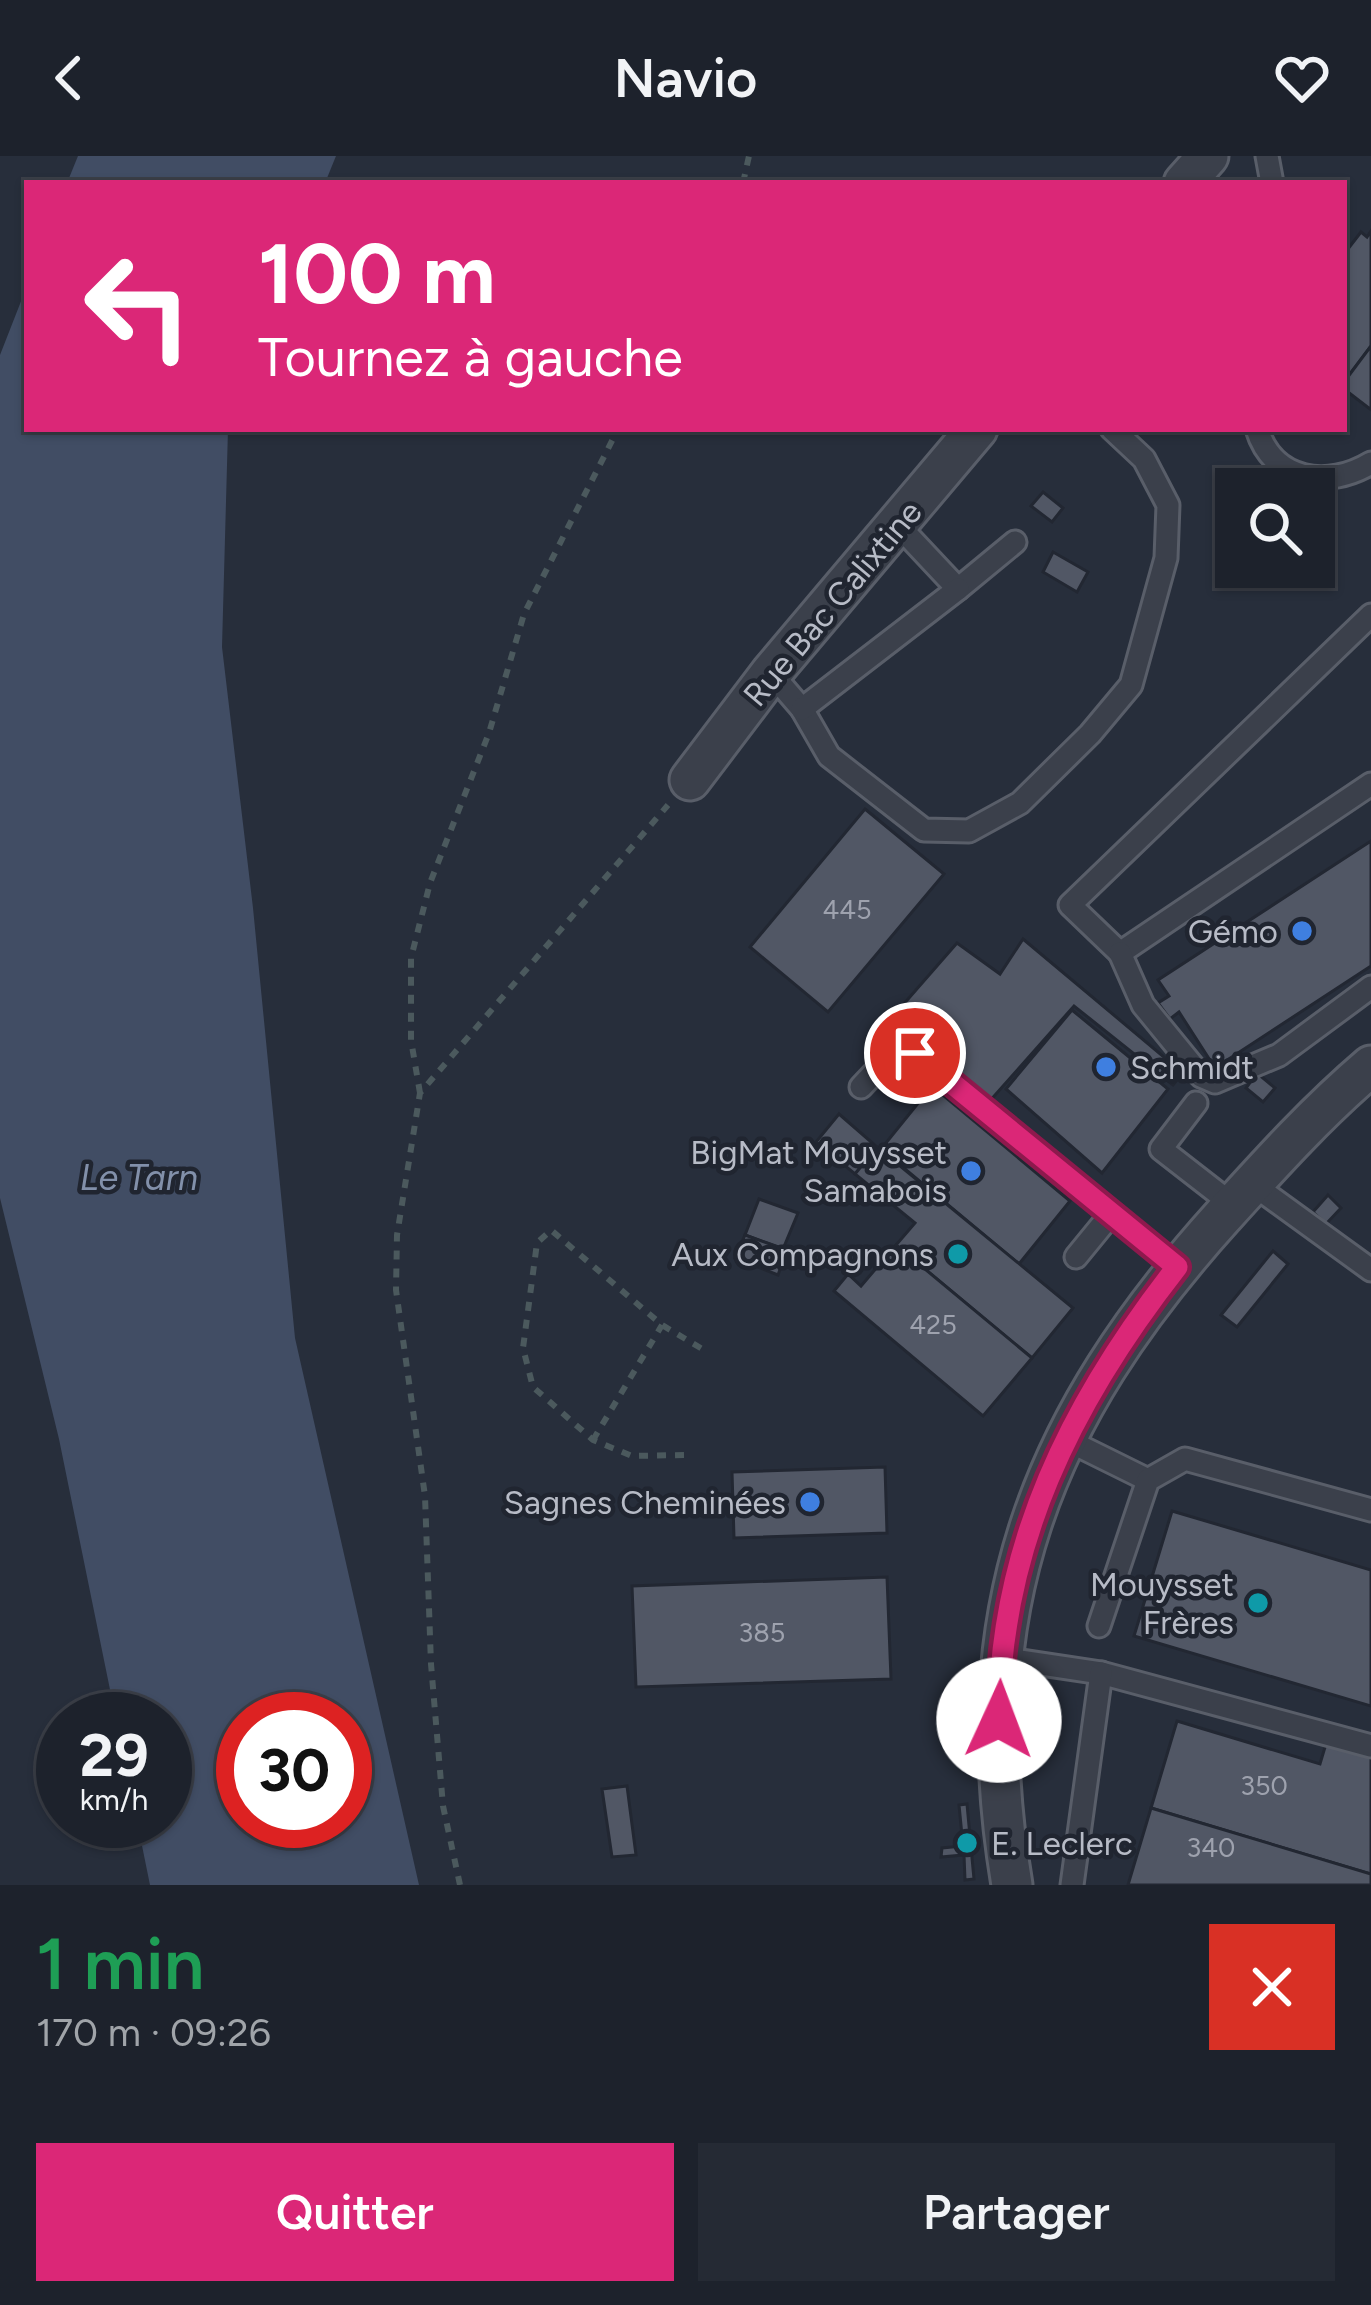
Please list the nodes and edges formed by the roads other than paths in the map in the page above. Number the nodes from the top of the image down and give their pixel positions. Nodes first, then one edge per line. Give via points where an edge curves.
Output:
1 (1208, 156) edge
2 (1187, 180) edge
3 (974, 432) edge
4 (1115, 432) edge
5 (1258, 432) edge
6 (1371, 463) edge
7 (897, 524) junction
8 (1015, 542) dead end
9 (958, 589) junction
10 (1371, 615) edge
11 (771, 673) junction
12 (802, 709) junction
13 (690, 780) road end
14 (1371, 784) edge
15 (1120, 953) junction
16 (1371, 987) edge
17 (1371, 1066) edge
18 (861, 1087) dead end
19 (1196, 1103) dead end
20 (1242, 1194) junction
21 (1112, 1213) junction
22 (1076, 1257) dead end
23 (1177, 1267) junction
24 (1371, 1270) edge
25 (1063, 1438) junction
26 (1148, 1480) junction
27 (1371, 1510) edge
28 (1099, 1626) dead end
29 (1001, 1658) junction
30 (1101, 1673) junction
31 (1371, 1746) edge
32 (1012, 1885) edge
33 (1072, 1885) edge

1 - 2 street
3 - 7 street, Rue Bac Calixtine
4 - 12 lane via 1144,459 1168,505 1166,558 1131,685 1020,803 969,832 924,830 829,756
5 - 6 lane via 1264,451 1297,476 1347,478
7 - 9 lane
7 - 11 street, Rue Bac Calixtine
8 - 9 lane
9 - 12 lane
10 - 15 lane via 1070,904
11 - 12 lane
11 - 13 street, Rue Bac Calixtine
14 - 15 lane
15 - 16 lane via 1143,1005 1201,1076 1215,1082 1279,1055
17 - 20 street
18 - 21 lane via 892,1054 915,1053
19 - 20 lane via 1161,1149
20 - 23 street
20 - 24 lane
21 - 22 lane
21 - 23 lane
23 - 25 street via 1123,1336
25 - 26 lane
25 - 29 street via 1013,1576
26 - 27 lane via 1185,1460
26 - 28 lane
29 - 30 lane
29 - 32 street via 999,1749
30 - 31 lane
30 - 33 lane

